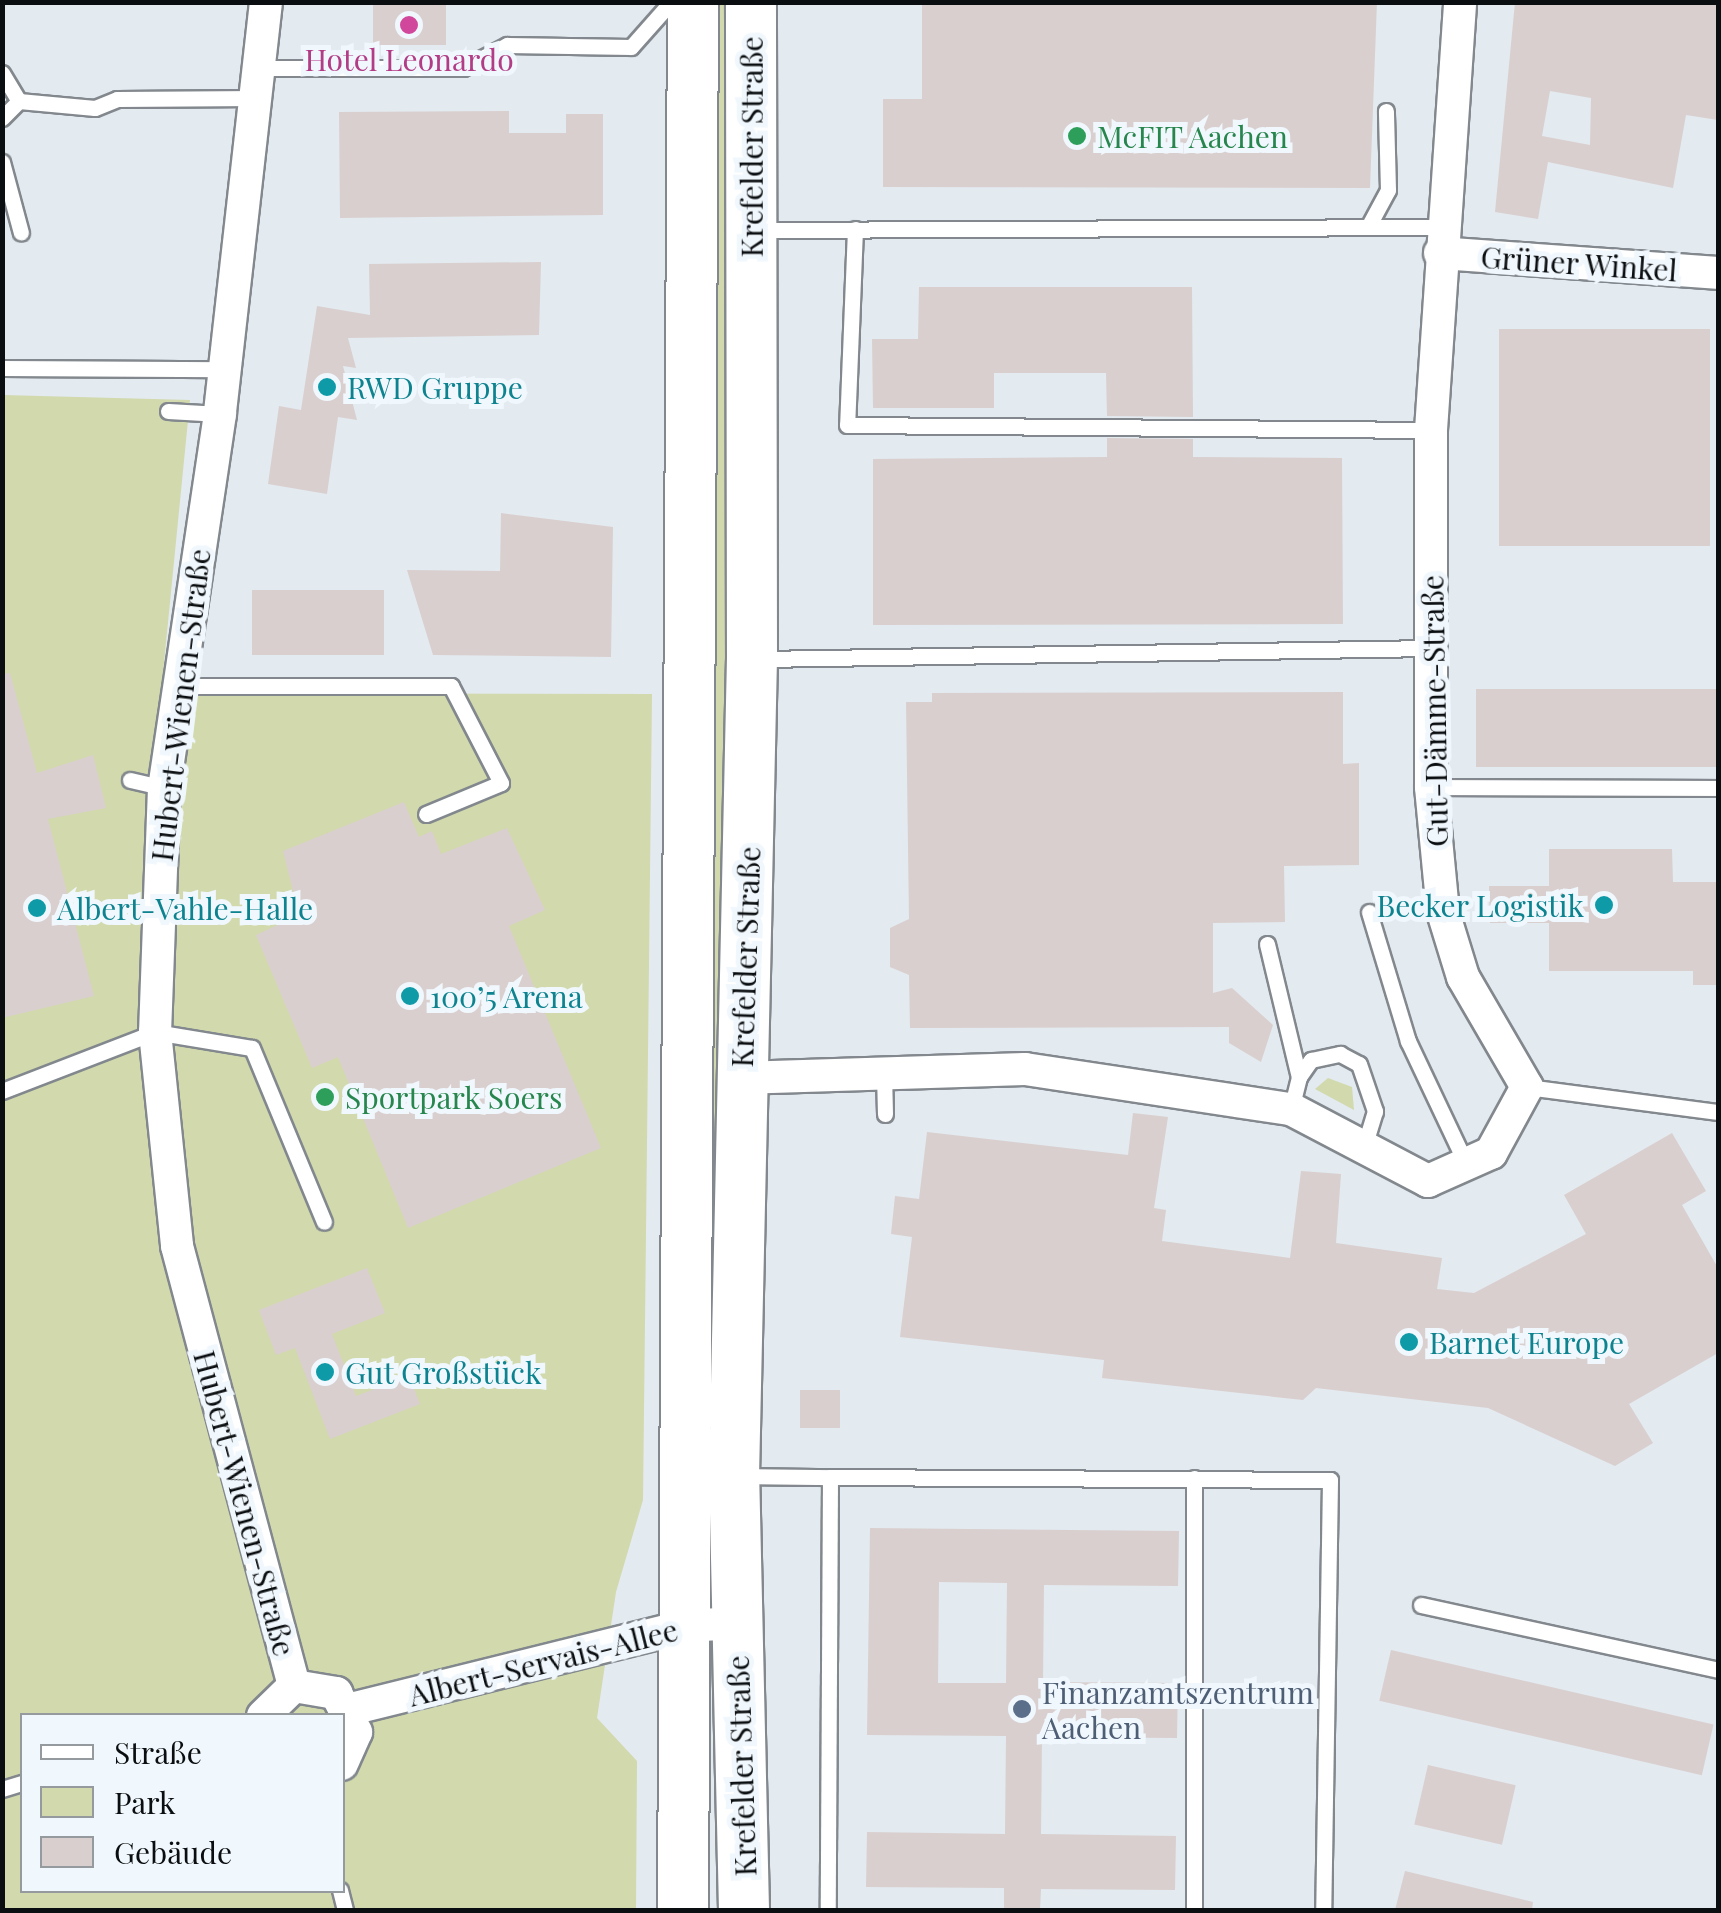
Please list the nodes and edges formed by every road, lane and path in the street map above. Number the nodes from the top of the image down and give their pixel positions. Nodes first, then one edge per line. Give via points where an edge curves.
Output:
1 (266, 2) edge
2 (671, 2) edge
3 (693, 2) edge
4 (751, 2) edge
5 (1460, 2) edge
6 (2, 73) edge
7 (262, 83) junction
8 (19, 101) junction
9 (1386, 111) dead end
10 (2, 118) edge
11 (2, 162) edge
12 (1368, 226) junction
13 (854, 229) junction
14 (751, 230) junction
15 (21, 233) dead end
16 (1441, 240) junction
17 (1718, 273) edge
18 (2, 368) edge
19 (226, 369) junction
20 (168, 410) dead end
21 (220, 414) junction
22 (1431, 430) junction
23 (1433, 648) junction
24 (752, 659) junction
25 (177, 686) junction
26 (130, 780) dead end
27 (1431, 787) junction
28 (164, 788) junction
29 (1718, 788) edge
30 (426, 814) dead end
31 (1369, 912) dead end
32 (1267, 944) dead end
33 (155, 1032) junction
34 (884, 1073) junction
35 (740, 1078) junction
36 (1527, 1087) junction
37 (2, 1091) edge
38 (1295, 1093) junction
39 (1718, 1112) edge
40 (885, 1114) dead end
41 (1364, 1149) junction
42 (1467, 1166) junction
43 (324, 1222) dead end
44 (734, 1476) junction
45 (830, 1477) junction
46 (1194, 1478) junction
47 (1421, 1605) dead end
48 (736, 1623) junction
49 (686, 1626) junction
50 (1718, 1670) edge
51 (294, 1686) junction
52 (350, 1709) junction
53 (266, 1713) edge
54 (345, 1757) edge
55 (683, 1910) edge
56 (744, 1910) edge
57 (828, 1910) edge
58 (1194, 1910) edge
59 (1323, 1910) edge

1 - 7 street, Hubert-Wienen-Straße
2 - 7 lane via 631,47 508,45 463,68
3 - 49 main road, Krefelder Straße
4 - 14 main road, Krefelder Straße
5 - 16 street, Gut-Dämme-Straße
6 - 8 lane
7 - 8 lane via 95,108
7 - 19 street, Hubert-Wienen-Straße
8 - 10 lane
9 - 12 lane via 1388,190
11 - 15 lane
12 - 13 lane
12 - 16 lane
13 - 14 lane
13 - 22 lane via 847,425
14 - 24 main road, Krefelder Straße
16 - 17 street, Grüner Winkel
16 - 22 street, Gut-Dämme-Straße
18 - 19 lane
19 - 21 street, Hubert-Wienen-Straße
20 - 21 lane
21 - 25 street, Hubert-Wienen-Straße
22 - 23 street, Gut-Dämme-Straße
23 - 24 lane
23 - 27 street, Gut-Dämme-Straße
24 - 35 main road, Krefelder Straße
25 - 28 street, Hubert-Wienen-Straße
25 - 30 lane via 452,686 501,783
26 - 28 lane
27 - 29 lane
27 - 36 street, Gut-Dämme-Straße via 1443,912 1463,977
28 - 33 street, Hubert-Wienen-Straße
31 - 42 lane via 1408,1041
32 - 38 lane
33 - 37 lane
33 - 43 lane via 252,1048
33 - 51 street, Hubert-Wienen-Straße via 177,1246
34 - 35 street
34 - 38 street via 1025,1068
34 - 40 lane
35 - 44 main road, Krefelder Straße
36 - 39 lane
36 - 42 street via 1491,1153
38 - 41 street
38 - 41 lane via 1311,1060 1340,1054 1359,1064 1375,1110
41 - 42 street via 1428,1180
44 - 45 lane
44 - 48 main road, Krefelder Straße
45 - 46 lane
45 - 57 lane
46 - 58 lane
46 - 59 lane via 1330,1480
47 - 50 lane
48 - 49 street, Albert-Servais-Allee
48 - 56 main road, Krefelder Straße via 746,1716
49 - 52 street, Albert-Servais-Allee
49 - 55 main road, Krefelder Straße
51 - 52 street via 316,1684
51 - 53 street
52 - 54 street via 356,1732

